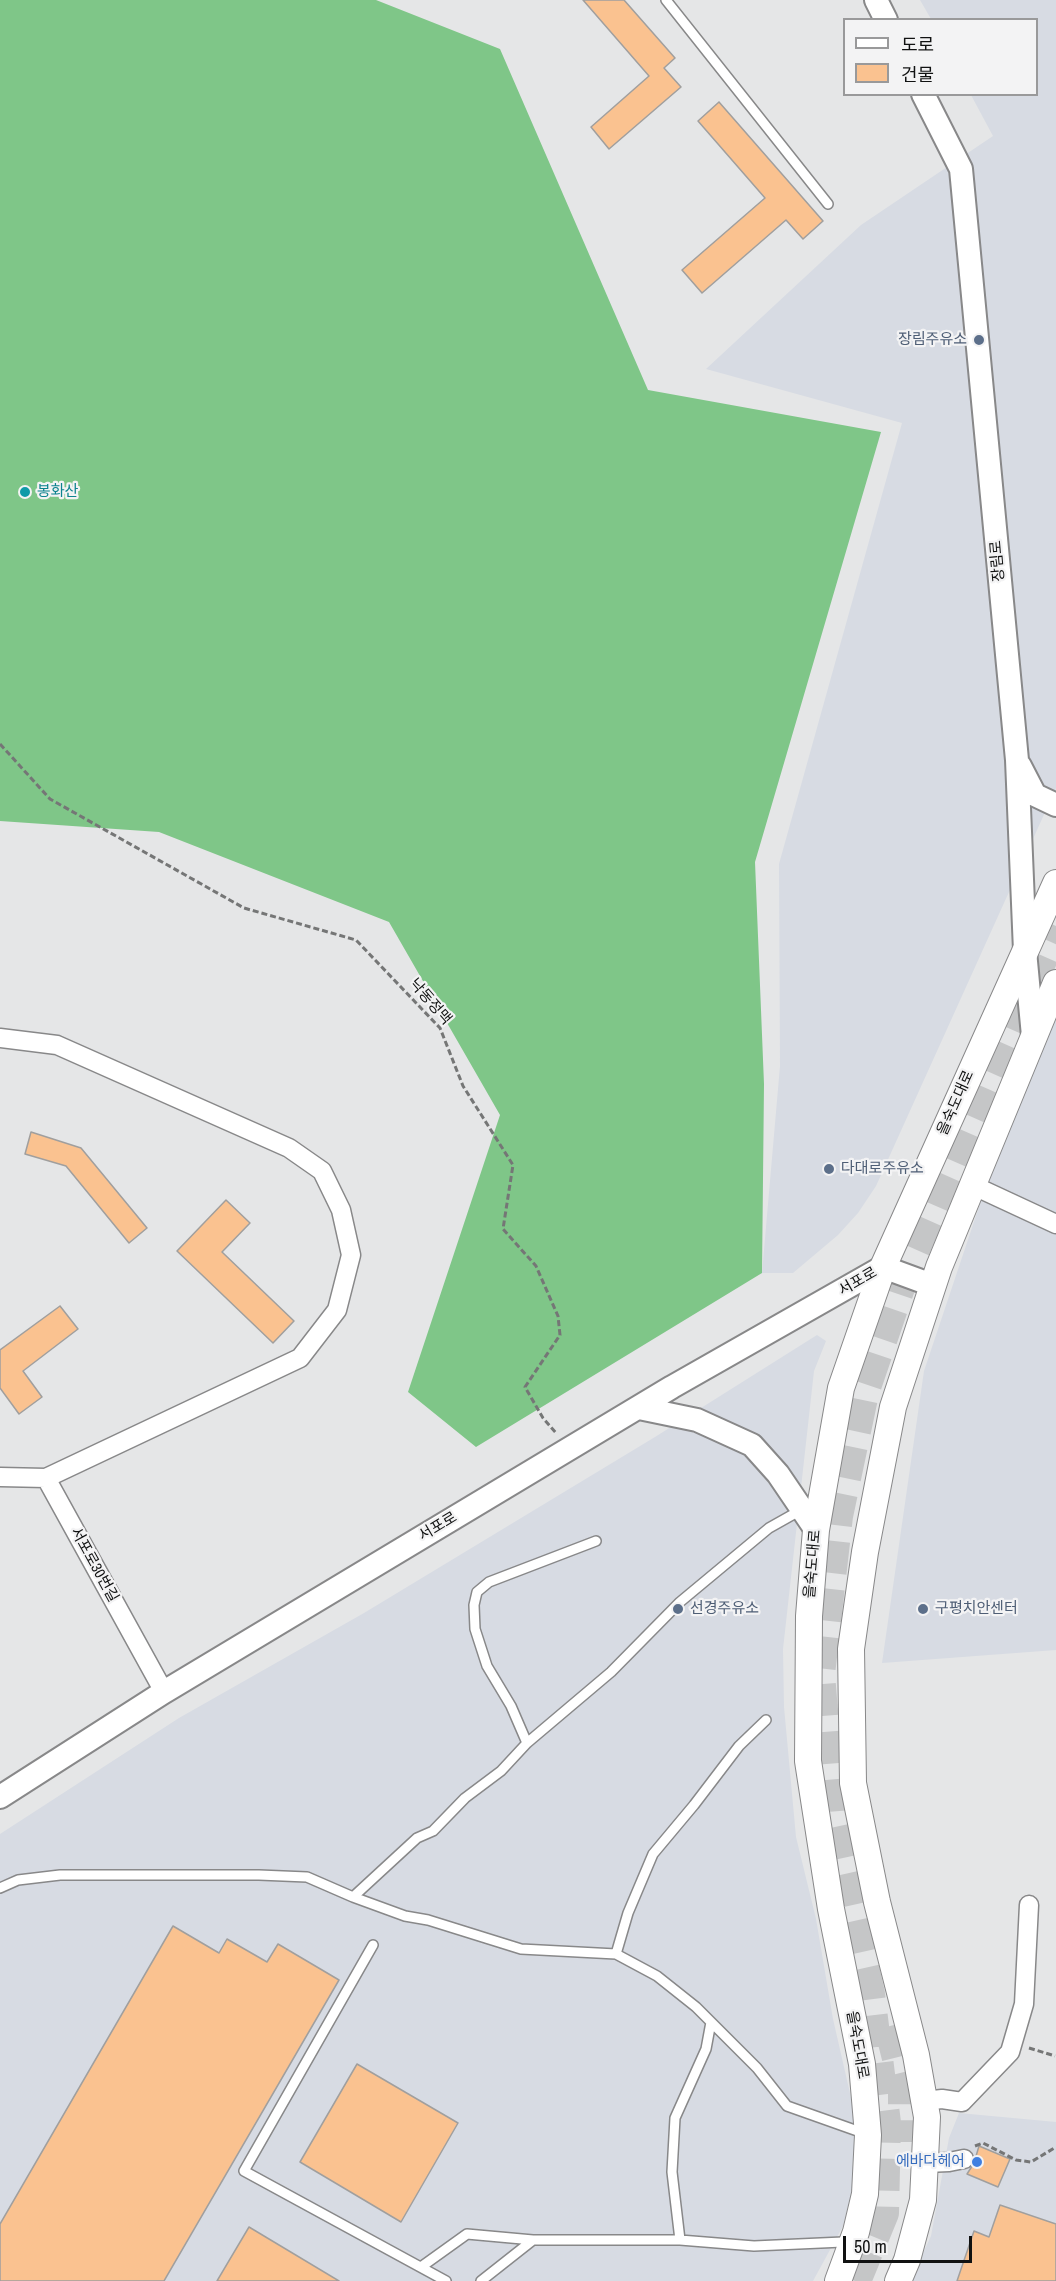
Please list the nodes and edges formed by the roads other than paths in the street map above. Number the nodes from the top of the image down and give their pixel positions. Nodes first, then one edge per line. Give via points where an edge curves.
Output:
1 (666, 0) edge
2 (876, 0) edge
3 (885, 18) edge
4 (924, 96) edge
5 (828, 204) dead end
6 (1017, 760) junction
7 (1056, 805) edge
8 (1056, 883) edge
9 (1025, 951) junction
10 (1056, 983) edge
11 (1033, 1036) junction
12 (0, 1038) edge
13 (972, 1185) junction
14 (1056, 1224) edge
15 (883, 1268) junction
16 (932, 1285) junction
17 (639, 1408) junction
18 (0, 1477) edge
19 (46, 1478) junction
20 (809, 1520) junction
21 (596, 1541) dead end
22 (164, 1692) junction
23 (766, 1720) dead end
24 (527, 1743) junction
25 (0, 1797) edge
26 (0, 1888) edge
27 (353, 1897) junction
28 (1029, 1905) dead end
29 (373, 1945) dead end
30 (616, 1954) junction
31 (711, 2022) junction
32 (924, 2101) junction
33 (868, 2135) junction
34 (964, 2159) road end
35 (926, 2163) junction
36 (533, 2240) junction
37 (680, 2240) junction
38 (851, 2244) junction
39 (421, 2267) junction
40 (446, 2281) edge
41 (481, 2281) edge
42 (838, 2281) edge
43 (898, 2281) edge

1 - 5 lane
2 - 3 street
4 - 6 street, 장림로 via 961,169
6 - 7 street via 1035,795
6 - 9 street, 장림로
8 - 9 main road, 을숙도대로
9 - 11 street, 장림로
9 - 15 main road, 을숙도대로
10 - 11 main road
11 - 13 main road
12 - 19 street via 57,1045 289,1148 321,1171 341,1210 351,1255 337,1310 300,1358
13 - 14 street
13 - 16 main road
15 - 16 street
15 - 17 street, 서포로
15 - 20 main road, 을숙도대로 via 842,1388
16 - 32 main road via 893,1407 851,1649 853,1783
17 - 20 street via 697,1420 752,1445 778,1474
17 - 22 street, 서포로
18 - 19 street
19 - 22 street, 서포로30번길
20 - 24 lane via 770,1528 723,1564 611,1672
20 - 33 main road, 을숙도대로 via 808,1761 831,1909 862,2064
21 - 24 lane via 489,1582 477,1592 475,1629 487,1666
22 - 25 street, 서포로
23 - 30 lane via 739,1746 653,1854 628,1912
24 - 27 lane via 433,1832 417,1838
26 - 27 lane via 18,1880 60,1875 307,1876
27 - 30 lane via 521,1949
28 - 32 street via 1024,2004 1010,2052 962,2102
29 - 39 lane via 244,2171
30 - 31 lane via 657,1976
31 - 33 lane via 757,2068 787,2106
31 - 37 lane via 706,2049 675,2118 672,2172
32 - 35 main road
33 - 38 main road, 을숙도대로 via 865,2194
34 - 35 street
35 - 43 main road via 923,2200 908,2260
36 - 37 lane
36 - 39 lane via 467,2234
36 - 41 lane
37 - 38 lane via 754,2246
38 - 42 main road, 을숙도대로
39 - 40 lane

